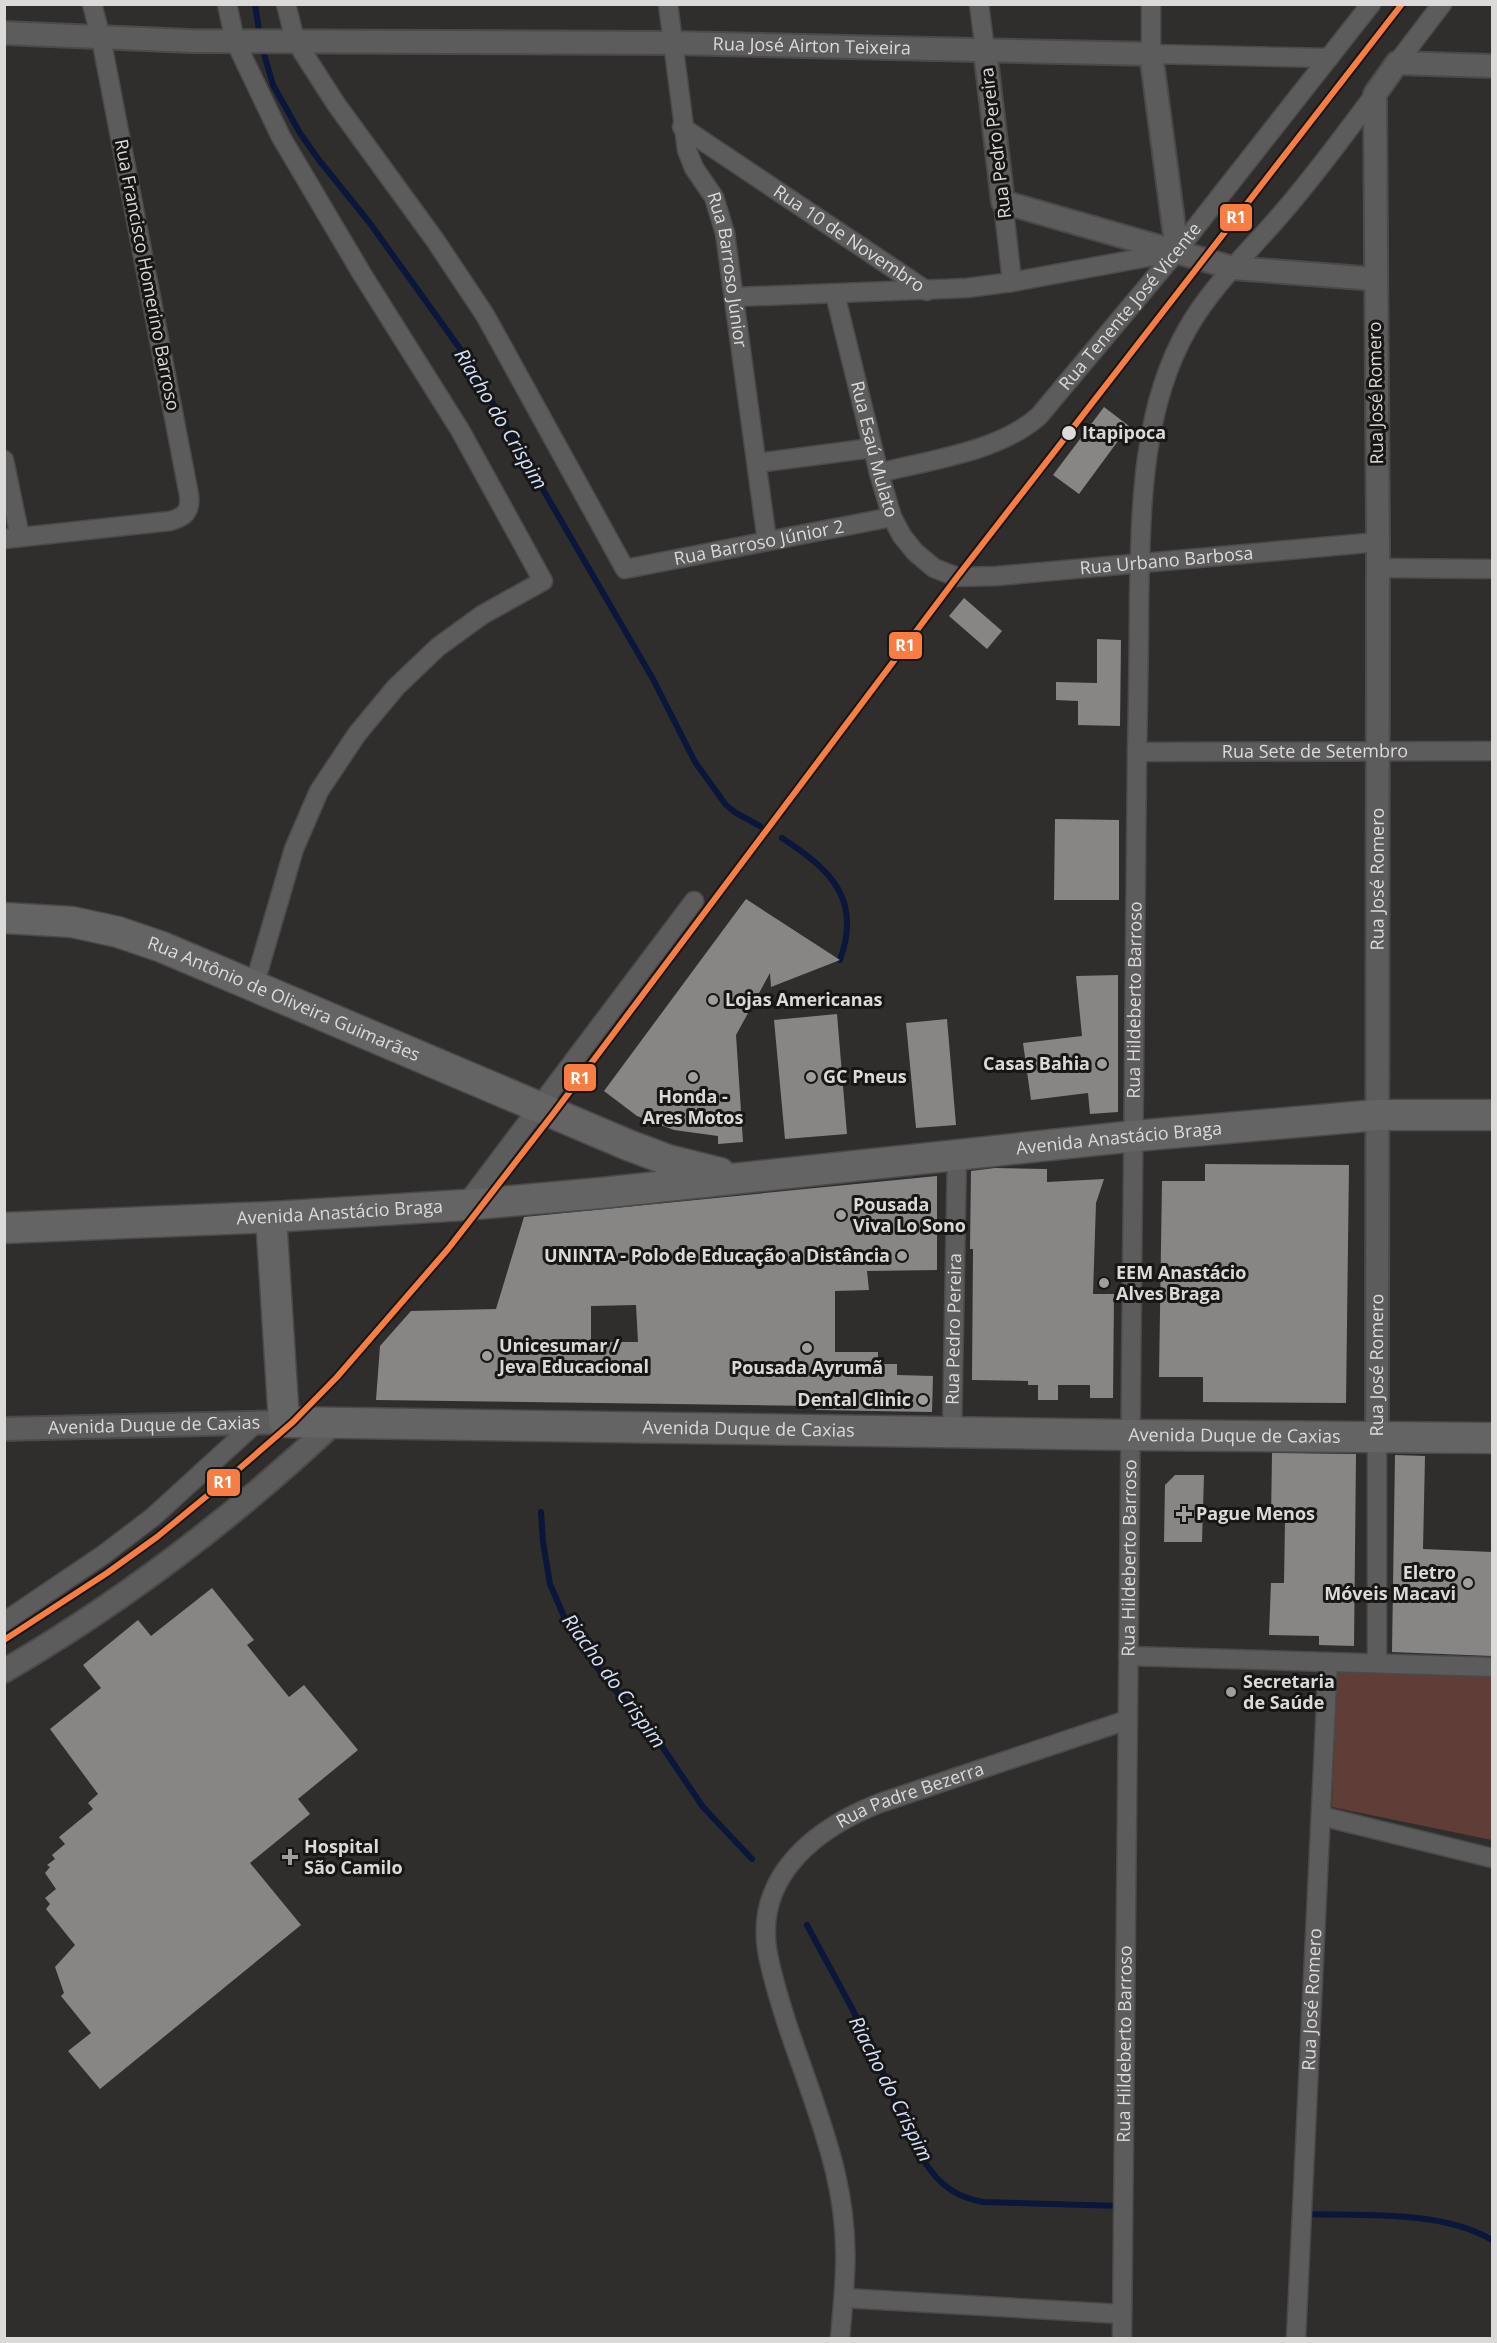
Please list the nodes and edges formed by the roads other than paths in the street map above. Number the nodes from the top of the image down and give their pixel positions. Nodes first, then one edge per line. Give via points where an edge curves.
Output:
1 (92, 4) edge
2 (227, 4) edge
3 (286, 4) edge
4 (668, 4) edge
5 (979, 4) edge
6 (1151, 4) edge
7 (1371, 4) edge
8 (1442, 4) edge
9 (4, 33) edge
10 (101, 38) junction
11 (295, 40) junction
12 (236, 41) junction
13 (674, 44) junction
14 (985, 50) junction
15 (1151, 54) junction
16 (1329, 58) junction
17 (1397, 63) junction
18 (1492, 66) edge
19 (1375, 94) junction
20 (682, 127) junction
21 (1003, 202) junction
22 (1176, 251) junction
23 (1233, 267) junction
24 (1375, 279) junction
25 (1012, 282) junction
26 (927, 291) junction
27 (835, 294) junction
28 (734, 297) junction
29 (872, 448) junction
30 (4, 460) edge
31 (757, 463) junction
32 (879, 472) junction
33 (892, 517) junction
34 (12, 538) edge
35 (767, 541) junction
36 (1378, 542) junction
37 (1140, 565) junction
38 (1378, 568) junction
39 (1492, 569) edge
40 (957, 577) joint
41 (1492, 751) edge
42 (1137, 752) junction
43 (1378, 752) junction
44 (694, 901) dead end
45 (4, 918) edge
46 (254, 986) junction
47 (546, 1111) junction
48 (1492, 1114) edge
49 (1378, 1115) junction
50 (1135, 1136) junction
51 (957, 1154) junction
52 (747, 1177) junction
53 (465, 1205) junction
54 (271, 1217) junction
55 (4, 1228) edge
56 (270, 1422) junction
57 (335, 1422) junction
58 (4, 1429) edge
59 (952, 1433) junction
60 (1131, 1435) junction
61 (1377, 1437) junction
62 (1492, 1438) edge
63 (4, 1622) edge
64 (1128, 1656) junction
65 (1328, 1662) junction
66 (1377, 1663) junction
67 (1492, 1667) edge
68 (4, 1671) edge
69 (1127, 1720) junction
70 (1321, 1816) junction
71 (1492, 1858) edge
72 (844, 2298) junction
73 (1122, 2314) junction
74 (840, 2338) edge
75 (1122, 2338) edge
76 (1296, 2338) edge

1 - 10 street, Rua Francisco Homerino Barroso
2 - 12 street
3 - 11 street
4 - 13 street, Rua Barroso Júnior
5 - 14 street, Rua Pedro Pereira
6 - 15 street
7 - 16 street, Rua Tenente José Vicente
8 - 17 street
9 - 10 street, Rua José Airton Teixeira
10 - 12 street, Rua José Airton Teixeira
10 - 34 street, Rua Francisco Homerino Barroso via 189,495 188,512 170,521
11 - 12 street, Rua José Airton Teixeira
11 - 13 street, Rua José Airton Teixeira
11 - 35 street, Rua Barroso Júnior 2 via 485,315 625,569
12 - 46 street via 257,90 307,183 460,430 543,581 482,615 438,647 396,687 357,734 319,791 294,849
13 - 14 street, Rua José Airton Teixeira
13 - 20 street, Rua Barroso Júnior
14 - 15 street, Rua José Airton Teixeira
14 - 21 street, Rua Pedro Pereira
15 - 16 street, Rua José Airton Teixeira
15 - 22 street
16 - 22 street, Rua Tenente José Vicente
17 - 18 street
17 - 19 street
19 - 23 street, Rua Hildeberto Barroso via 1285,210
19 - 24 street, Rua José Romero
20 - 26 street, Rua 10 de Novembro
20 - 28 street, Rua Barroso Júnior via 690,160 709,188 721,216
21 - 22 street
21 - 25 street, Rua Pedro Pereira
22 - 23 street
22 - 25 street, Rua 10 de Novembro
22 - 32 street, Rua Tenente José Vicente via 1029,425 990,444
23 - 24 street
23 - 37 street, Rua Hildeberto Barroso via 1186,331 1160,398 1147,464
24 - 36 street, Rua José Romero
25 - 26 street, Rua 10 de Novembro
26 - 27 street
27 - 28 street
27 - 29 street, Rua Esaú Mulato
28 - 31 street, Rua Barroso Júnior
29 - 31 street
29 - 32 street, Rua Esaú Mulato
30 - 34 street
31 - 35 street, Rua Barroso Júnior
32 - 33 street, Rua Esaú Mulato
33 - 35 street, Rua Barroso Júnior 2
33 - 40 street, Rua Esaú Mulato via 915,552 934,568
36 - 37 street, Rua Urbano Barbosa
36 - 38 street, Rua José Romero
37 - 40 street, Rua Urbano Barbosa
37 - 42 street, Rua Hildeberto Barroso
38 - 39 street
38 - 43 street, Rua José Romero
41 - 43 street, Rua Sete de Setembro
42 - 43 street, Rua Sete de Setembro
42 - 50 street, Rua Hildeberto Barroso
43 - 49 street, Rua José Romero
44 - 47 street
45 - 46 main road, Rua Antônio de Oliveira Guimarães via 72,922 118,932
46 - 47 main road, Rua Antônio de Oliveira Guimarães
47 - 52 main road, Avenida Anastácio Braga via 668,1160
47 - 53 street
48 - 49 main road, Avenida Anastácio Braga
49 - 50 main road, Avenida Anastácio Braga
49 - 61 street, Rua José Romero
50 - 51 main road, Avenida Anastácio Braga
50 - 60 street, Rua Hildeberto Barroso
51 - 52 main road, Avenida Anastácio Braga
51 - 59 street, Rua Pedro Pereira
52 - 53 main road, Avenida Anastácio Braga
53 - 54 main road, Avenida Anastácio Braga
54 - 55 main road, Avenida Anastácio Braga
54 - 56 main road
56 - 57 main road, Avenida Duque de Caxias
56 - 58 street, Avenida Duque de Caxias
56 - 63 street via 95,1561
57 - 59 main road, Avenida Duque de Caxias
57 - 68 street via 261,1490 172,1560
59 - 60 main road, Avenida Duque de Caxias
60 - 61 main road, Avenida Duque de Caxias
60 - 64 street, Rua Hildeberto Barroso
61 - 62 main road, Avenida Duque de Caxias
61 - 66 street, Rua José Romero
64 - 65 street
64 - 69 street, Rua Hildeberto Barroso
65 - 66 street
65 - 70 street, Rua José Romero
66 - 67 street
69 - 72 street, Rua Padre Bezerra via 880,1803 837,1823 807,1845 782,1876 770,1902 767,1947 778,1996 826,2140 841,2200 847,2257
69 - 73 street, Rua Hildeberto Barroso
70 - 71 street
70 - 76 street, Rua José Romero
72 - 73 street
72 - 74 street, Rua Padre Bezerra
73 - 75 street, Rua Hildeberto Barroso

